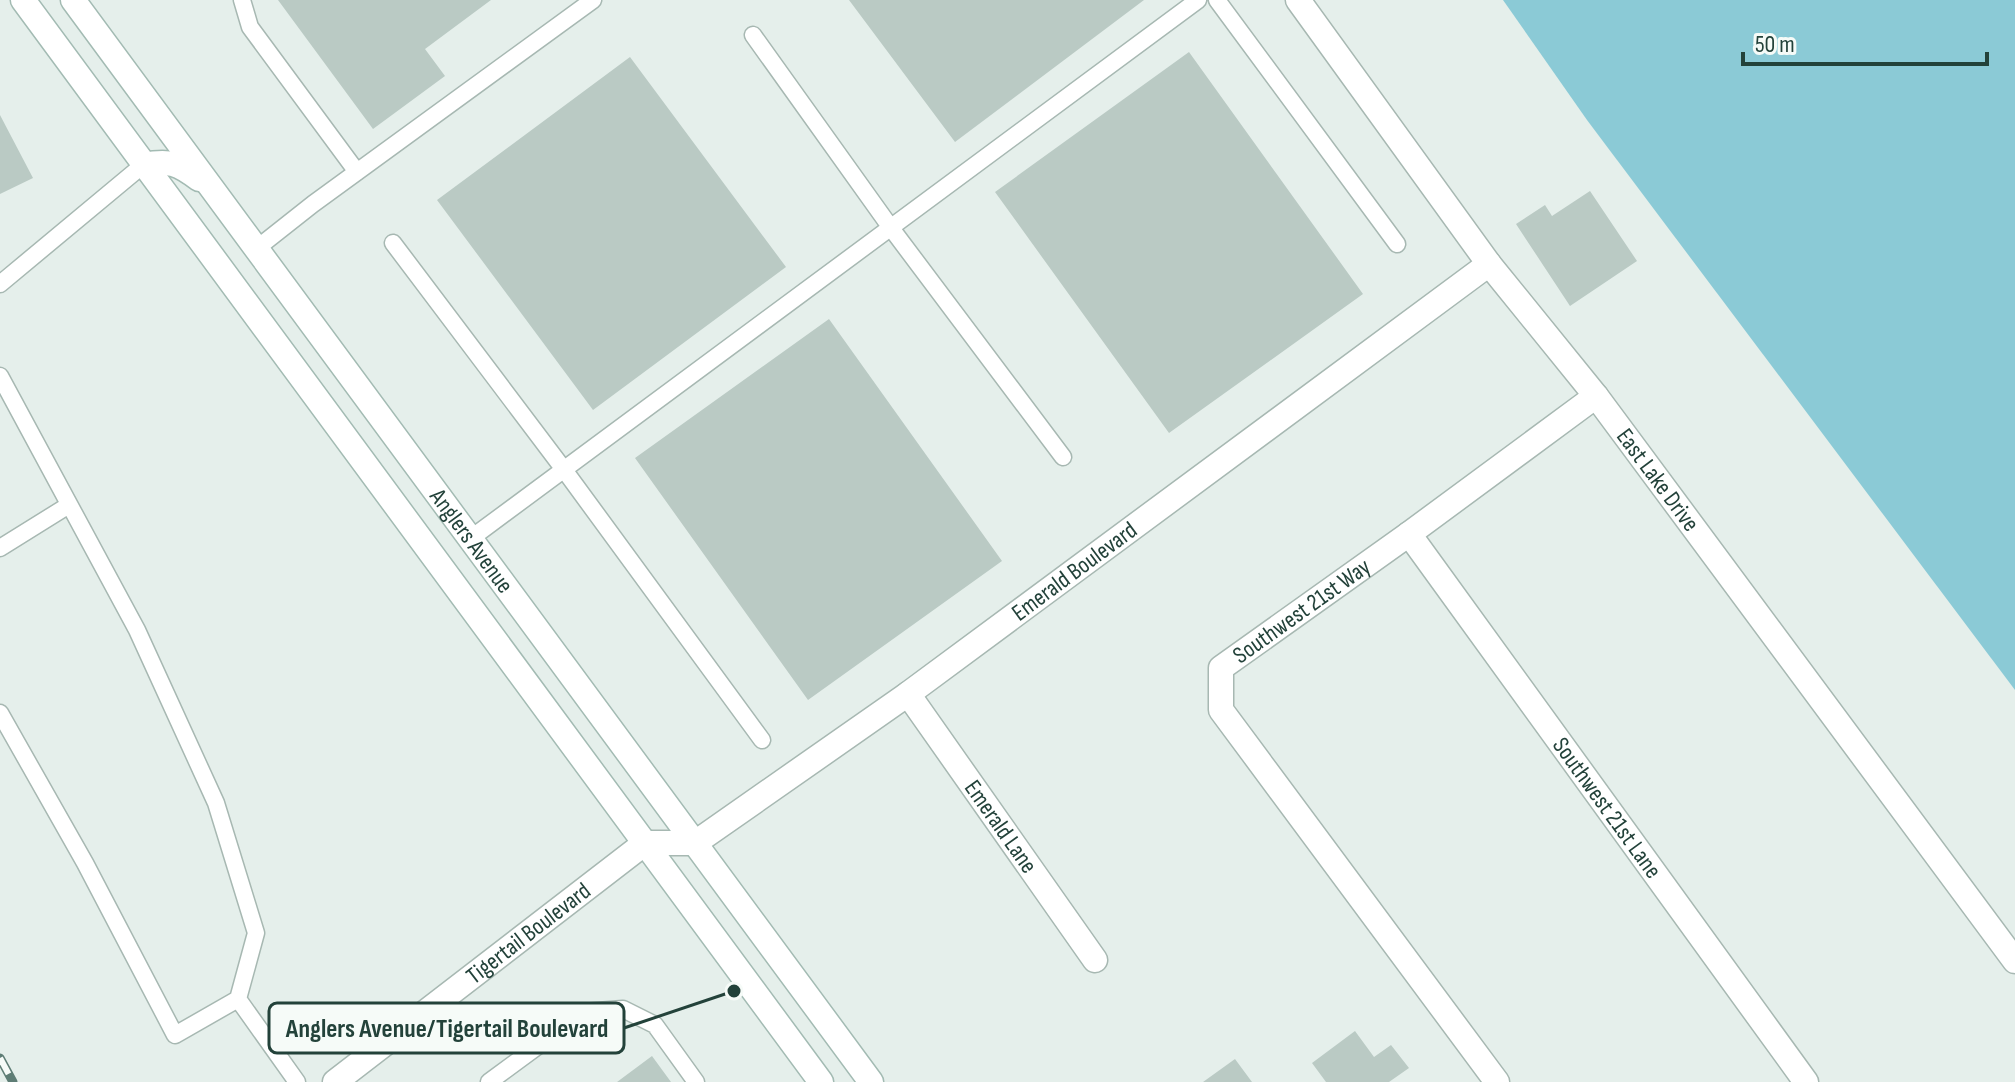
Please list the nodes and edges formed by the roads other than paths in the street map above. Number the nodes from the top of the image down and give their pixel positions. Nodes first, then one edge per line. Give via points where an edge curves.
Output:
1 (23, 0) edge
2 (73, 0) edge
3 (242, 0) edge
4 (593, 0) edge
5 (1198, 0) edge
6 (1217, 0) edge
7 (1298, 0) edge
8 (753, 35) dead end
9 (143, 165) junction
10 (357, 172) junction
11 (210, 188) junction
12 (891, 228) junction
13 (393, 243) dead end
14 (1397, 244) dead end
15 (256, 249) junction
16 (1489, 264) junction
17 (0, 284) edge
18 (0, 376) edge
19 (1596, 396) junction
20 (1063, 457) dead end
21 (565, 471) junction
22 (69, 505) junction
23 (1409, 534) junction
24 (470, 539) junction
25 (0, 548) edge
26 (908, 694) junction
27 (0, 713) edge
28 (762, 740) dead end
29 (645, 843) junction
30 (695, 843) junction
31 (1095, 960) dead end
32 (2015, 961) edge
33 (238, 999) junction
34 (297, 1082) edge
35 (335, 1082) edge
36 (489, 1082) edge
37 (696, 1082) edge
38 (821, 1082) edge
39 (871, 1082) edge
40 (1497, 1082) edge
41 (1806, 1082) edge

1 - 9 street, Anglers Avenue
2 - 11 street, Anglers Avenue
3 - 10 lane via 250,27
4 - 10 lane
5 - 12 lane
6 - 14 lane
7 - 16 street, East Lake Drive
8 - 12 lane
9 - 11 street via 180,165
9 - 17 lane
9 - 29 street, Anglers Avenue
10 - 15 lane
11 - 15 street, Anglers Avenue
12 - 20 lane
12 - 21 lane
13 - 21 lane
15 - 24 street, Anglers Avenue
16 - 19 street, East Lake Drive
16 - 26 street, Emerald Boulevard
18 - 22 lane
19 - 23 street, Southwest 21st Way
19 - 32 street, East Lake Drive
21 - 24 lane
21 - 28 lane
22 - 25 lane
22 - 33 lane via 137,630 216,803 256,933
23 - 40 street, Southwest 21st Way via 1221,668 1221,710
23 - 41 street, Southwest 21st Lane
24 - 30 street, Anglers Avenue
26 - 30 street, Emerald Boulevard
26 - 31 street, Emerald Lane
27 - 33 lane via 175,1035
29 - 30 street
29 - 35 street, Tigertail Boulevard
29 - 38 street, Anglers Avenue
30 - 39 street, Anglers Avenue
33 - 34 lane
36 - 37 lane via 584,1012 623,1009 655,1025

